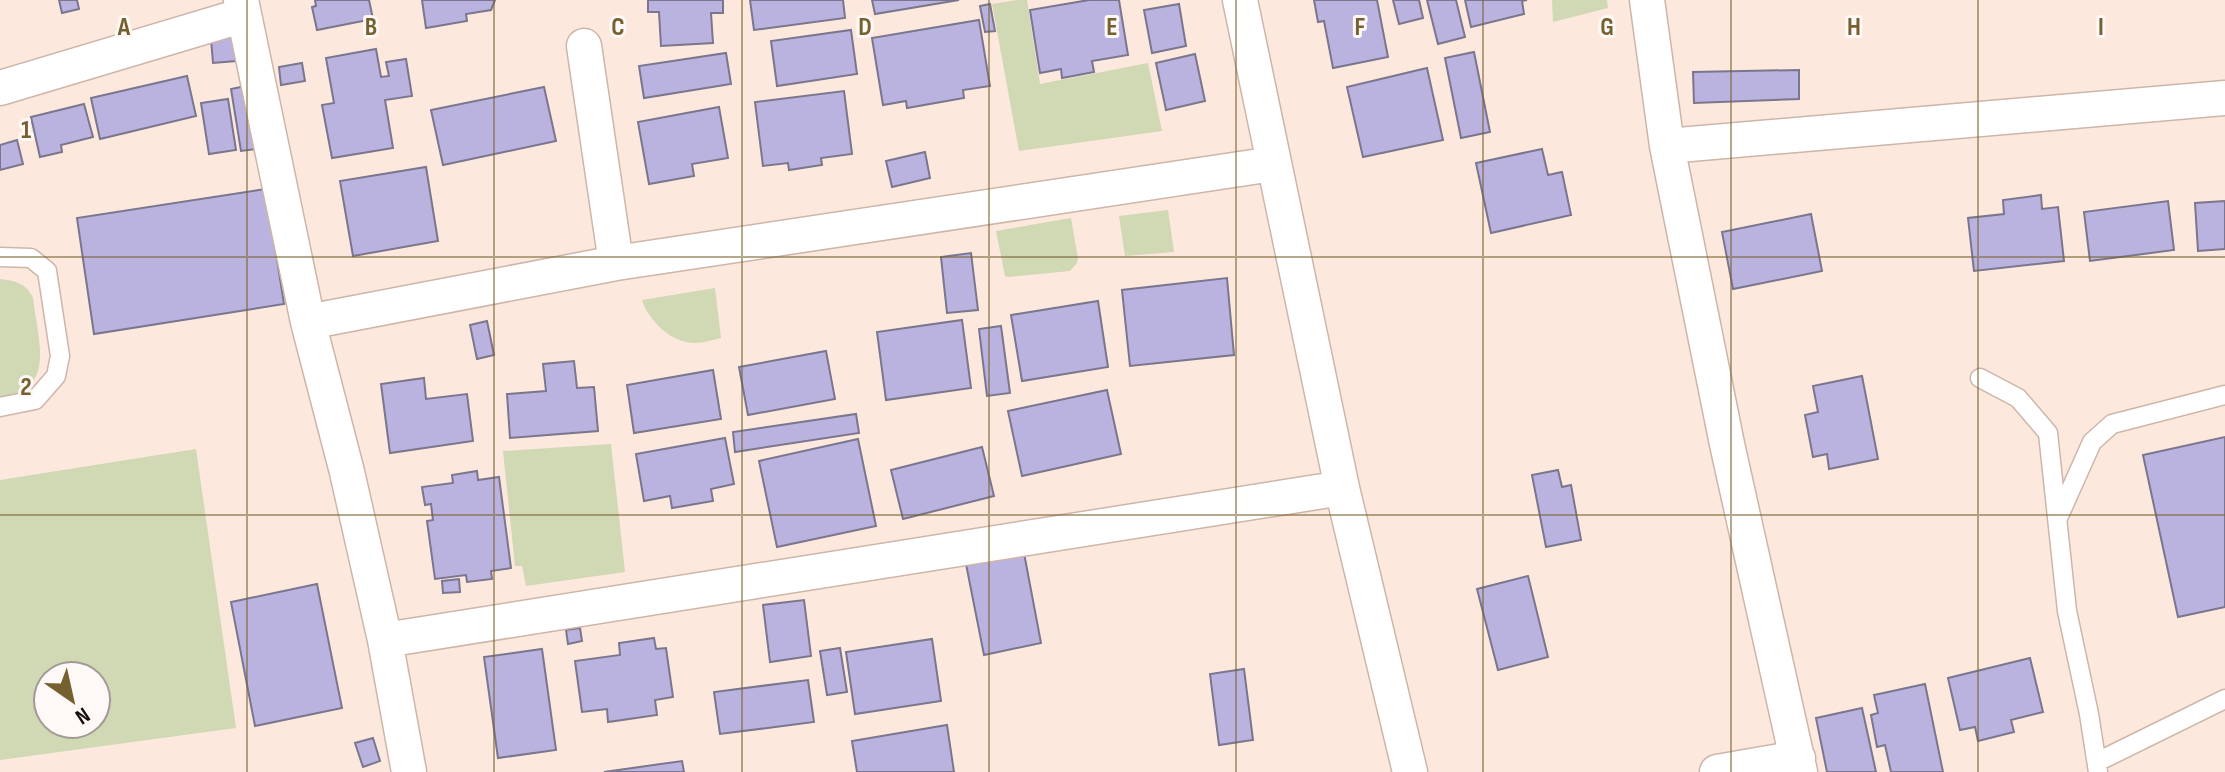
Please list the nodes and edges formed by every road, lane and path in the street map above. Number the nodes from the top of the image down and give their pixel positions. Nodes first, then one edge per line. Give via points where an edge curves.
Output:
1 (1240, 0) edge
2 (1647, 0) edge
3 (242, 8) edge
4 (584, 46) dead end
5 (0, 88) edge
6 (2225, 98) edge
7 (1667, 146) junction
8 (1273, 164) junction
9 (0, 257) edge
10 (616, 263) junction
11 (308, 322) junction
12 (1980, 378) dead end
13 (2225, 395) edge
14 (0, 407) edge
15 (1342, 488) junction
16 (2057, 521) junction
17 (385, 640) junction
18 (2225, 699) edge
19 (1799, 765) edge
20 (2098, 767) edge
21 (409, 772) edge
22 (1410, 772) edge
23 (1717, 772) edge

1 - 8 street
2 - 7 street
3 - 5 street
3 - 11 street
4 - 10 street
6 - 7 street
7 - 19 street
8 - 10 street
8 - 15 street
9 - 14 lane via 31,258 47,271 60,356 56,376 35,400
10 - 11 street
11 - 17 street
12 - 16 lane via 2018,398 2048,433
13 - 16 lane via 2112,424 2092,442
15 - 17 street
15 - 22 street
16 - 20 lane via 2067,611
17 - 21 street
18 - 20 lane
19 - 23 street

